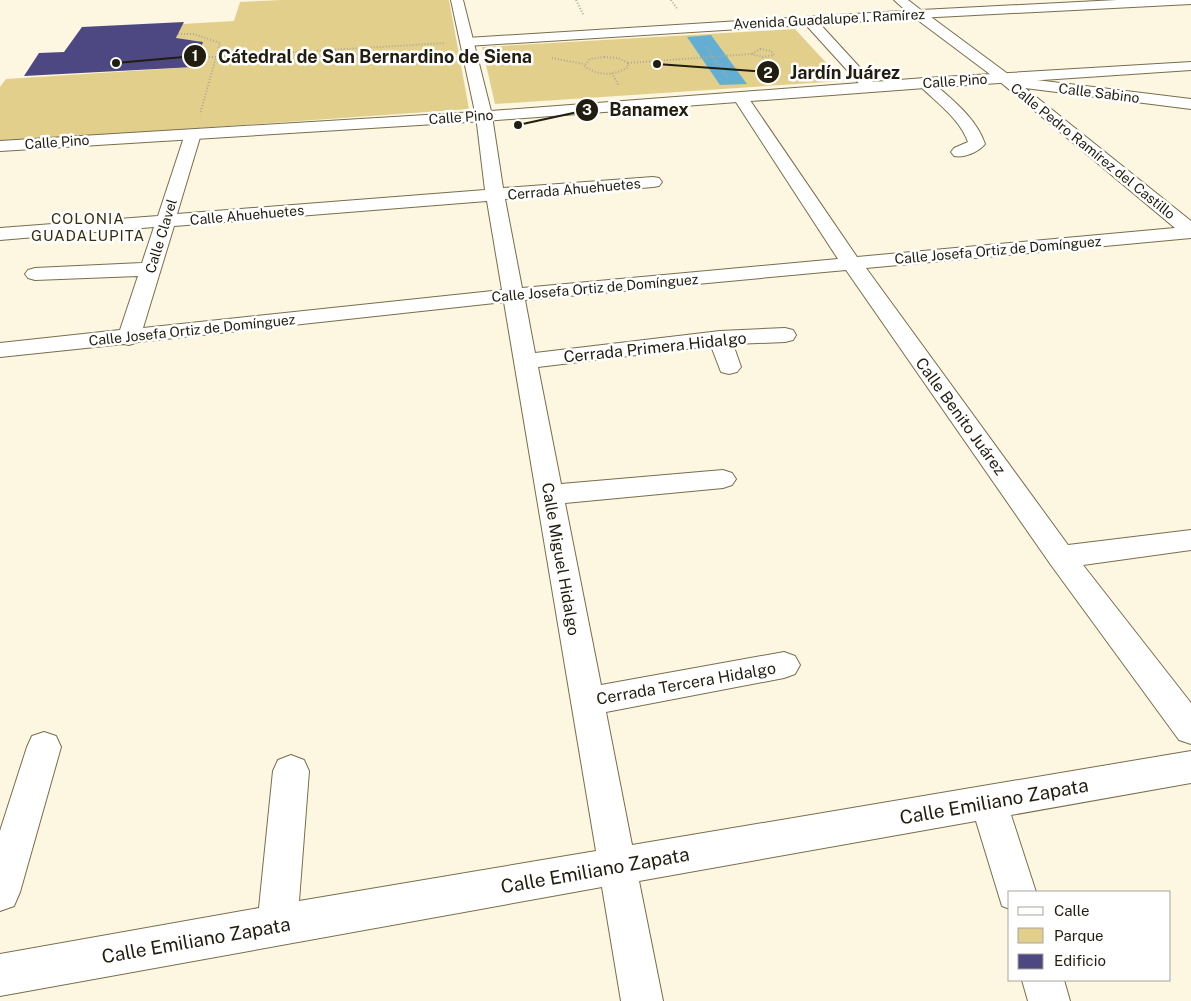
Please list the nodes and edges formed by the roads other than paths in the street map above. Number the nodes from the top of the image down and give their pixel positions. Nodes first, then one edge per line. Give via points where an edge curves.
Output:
1 (457, 0) edge
2 (900, 0) edge
3 (1191, 0) edge
4 (918, 14) junction
5 (809, 20) junction
6 (466, 42) junction
7 (1191, 66) edge
8 (1006, 80) junction
9 (925, 83) junction
10 (870, 87) junction
11 (740, 96) junction
12 (1191, 104) edge
13 (484, 116) junction
14 (194, 134) junction
15 (0, 146) edge
16 (960, 152) dead end
17 (653, 182) dead end
18 (495, 195) junction
19 (165, 222) junction
20 (1191, 231) edge
21 (0, 234) edge
22 (852, 264) junction
23 (151, 269) junction
24 (35, 274) dead end
25 (513, 295) junction
26 (785, 335) dead end
27 (129, 338) junction
28 (720, 338) junction
29 (0, 350) edge
30 (526, 361) junction
31 (729, 367) dead end
32 (722, 479) dead end
33 (549, 495) junction
34 (1191, 540) edge
35 (1061, 557) junction
36 (784, 665) dead end
37 (588, 701) junction
38 (1191, 729) edge
39 (44, 747) dead end
40 (1191, 767) edge
41 (291, 771) dead end
42 (989, 802) junction
43 (617, 867) junction
44 (1016, 891) edge
45 (0, 892) edge
46 (277, 925) junction
47 (0, 975) edge
48 (1043, 981) edge
49 (642, 1001) edge
50 (1049, 1001) edge

1 - 6 street, Calle Miguel Hidalgo
2 - 4 street, Calle Pedro Ramírez del Castillo
3 - 4 street, Avenida Guadalupe I. Ramírez
4 - 5 street, Avenida Guadalupe I. Ramírez
4 - 8 street, Calle Pedro Ramírez del Castillo
5 - 6 street, Avenida Guadalupe I. Ramírez
5 - 10 street
6 - 13 street, Calle Miguel Hidalgo
7 - 8 street, Calle Pino
8 - 9 street, Calle Pino
8 - 12 street, Calle Sabino
8 - 20 street, Calle Pedro Ramírez del Castillo
9 - 10 street, Calle Pino
9 - 16 street via 975,135 977,144
10 - 11 street, Calle Pino
11 - 13 street, Calle Pino
11 - 22 street, Calle Benito Juárez
13 - 14 street, Calle Pino
13 - 18 street, Calle Miguel Hidalgo
14 - 15 street, Calle Pino
14 - 19 street, Calle Clavel
17 - 18 street, Cerrada Ahuehuetes
18 - 19 street, Calle Ahuehuetes
18 - 25 street, Calle Miguel Hidalgo
19 - 21 street, Calle Ahuehuetes
19 - 23 street, Calle Clavel
20 - 22 street, Calle Josefa Ortiz de Domínguez
22 - 25 street, Calle Josefa Ortiz de Domínguez
22 - 35 street, Calle Benito Juárez
23 - 24 street
23 - 27 street, Calle Clavel
25 - 27 street, Calle Josefa Ortiz de Domínguez
25 - 30 street, Calle Miguel Hidalgo
26 - 28 street, Cerrada Primera Hidalgo
27 - 29 street, Calle Josefa Ortiz de Domínguez
28 - 30 street, Cerrada Primera Hidalgo
28 - 31 street
30 - 33 street, Calle Miguel Hidalgo
32 - 33 street
33 - 37 street, Calle Miguel Hidalgo
34 - 35 street
35 - 38 street, Calle Benito Juárez
36 - 37 street, Cerrada Tercera Hidalgo
37 - 43 street, Calle Miguel Hidalgo
39 - 45 street
40 - 42 street, Calle Emiliano Zapata
41 - 46 street
42 - 43 street, Calle Emiliano Zapata
42 - 44 street
43 - 46 street, Calle Emiliano Zapata
43 - 49 street, Calle Miguel Hidalgo
46 - 47 street, Calle Emiliano Zapata
48 - 50 street

